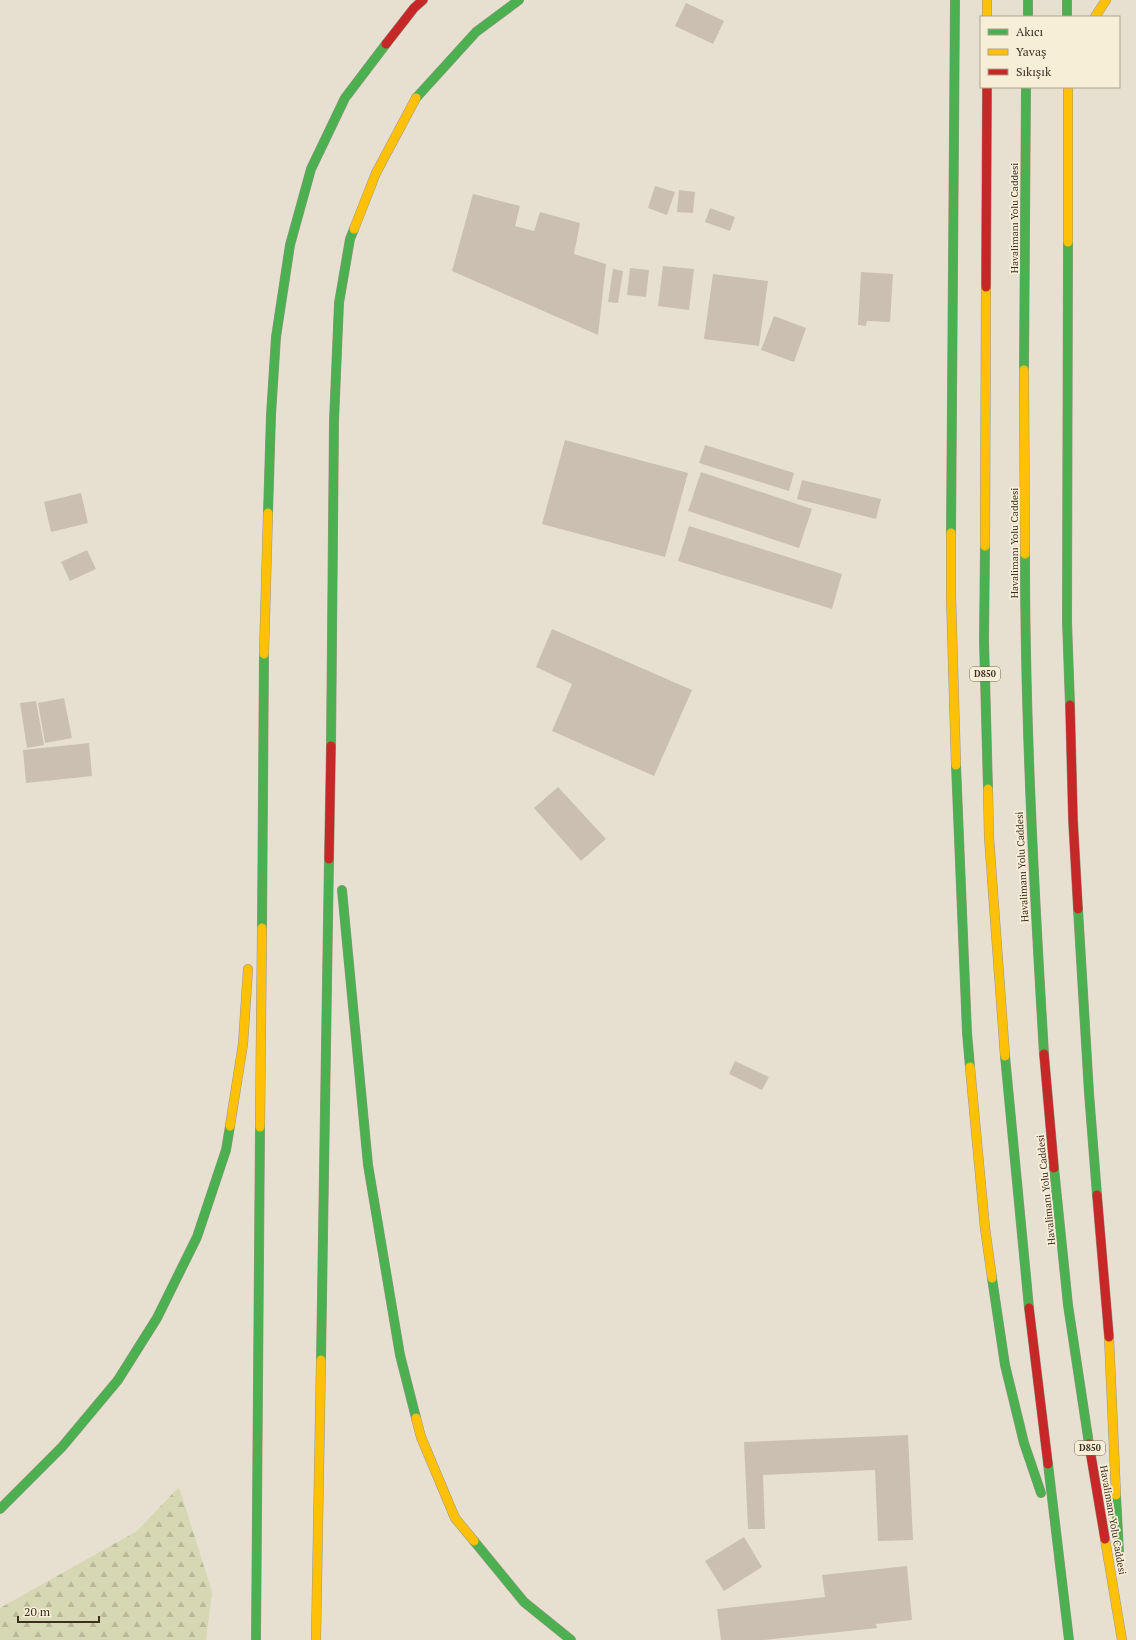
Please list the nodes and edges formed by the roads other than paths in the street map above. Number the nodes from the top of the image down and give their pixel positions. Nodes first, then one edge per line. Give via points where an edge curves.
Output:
1 (423, 0) edge
2 (519, 0) edge
3 (955, 0) edge
4 (987, 0) edge
5 (1028, 0) edge
6 (1067, 0) edge
7 (1106, 0) edge
8 (987, 16) edge
9 (1028, 16) edge
10 (1067, 16) edge
11 (1096, 16) edge
12 (986, 88) edge
13 (1026, 88) edge
14 (1069, 88) edge
15 (264, 640) junction
16 (334, 642) junction
17 (339, 805) dead end
18 (342, 883) dead end
19 (253, 899) dead end
20 (249, 960) dead end
21 (0, 1509) edge
22 (1056, 1535) junction
23 (256, 1640) edge
24 (316, 1640) edge
25 (571, 1640) edge
26 (1069, 1640) edge
27 (1122, 1640) edge

1 - 15 main road via 414,8 345,98 311,169 290,245 276,345 271,415
2 - 16 main road via 476,32 415,100 376,173 350,239 339,303 334,421
3 - 22 main road via 951,596 967,1033 985,1228 1005,1365 1024,1443
4 - 8 main road
5 - 9 main road
6 - 10 main road
7 - 11 main road
12 - 22 main road, D850 via 984,640 989,837 1027,1295
13 - 27 main road, Havalimanı Yolu Caddesi / D850 via 1025,662 1032,859 1044,1061 1068,1305
14 - 27 main road via 1067,621 1073,820 1090,1093 1110,1348
15 - 19 main road
15 - 23 main road
16 - 17 main road
16 - 24 main road
18 - 25 main road via 368,1165 400,1355 421,1437 455,1518 524,1602
20 - 21 main road via 243,1044 226,1150 197,1237 157,1318 118,1380 62,1447
22 - 26 main road, D850

